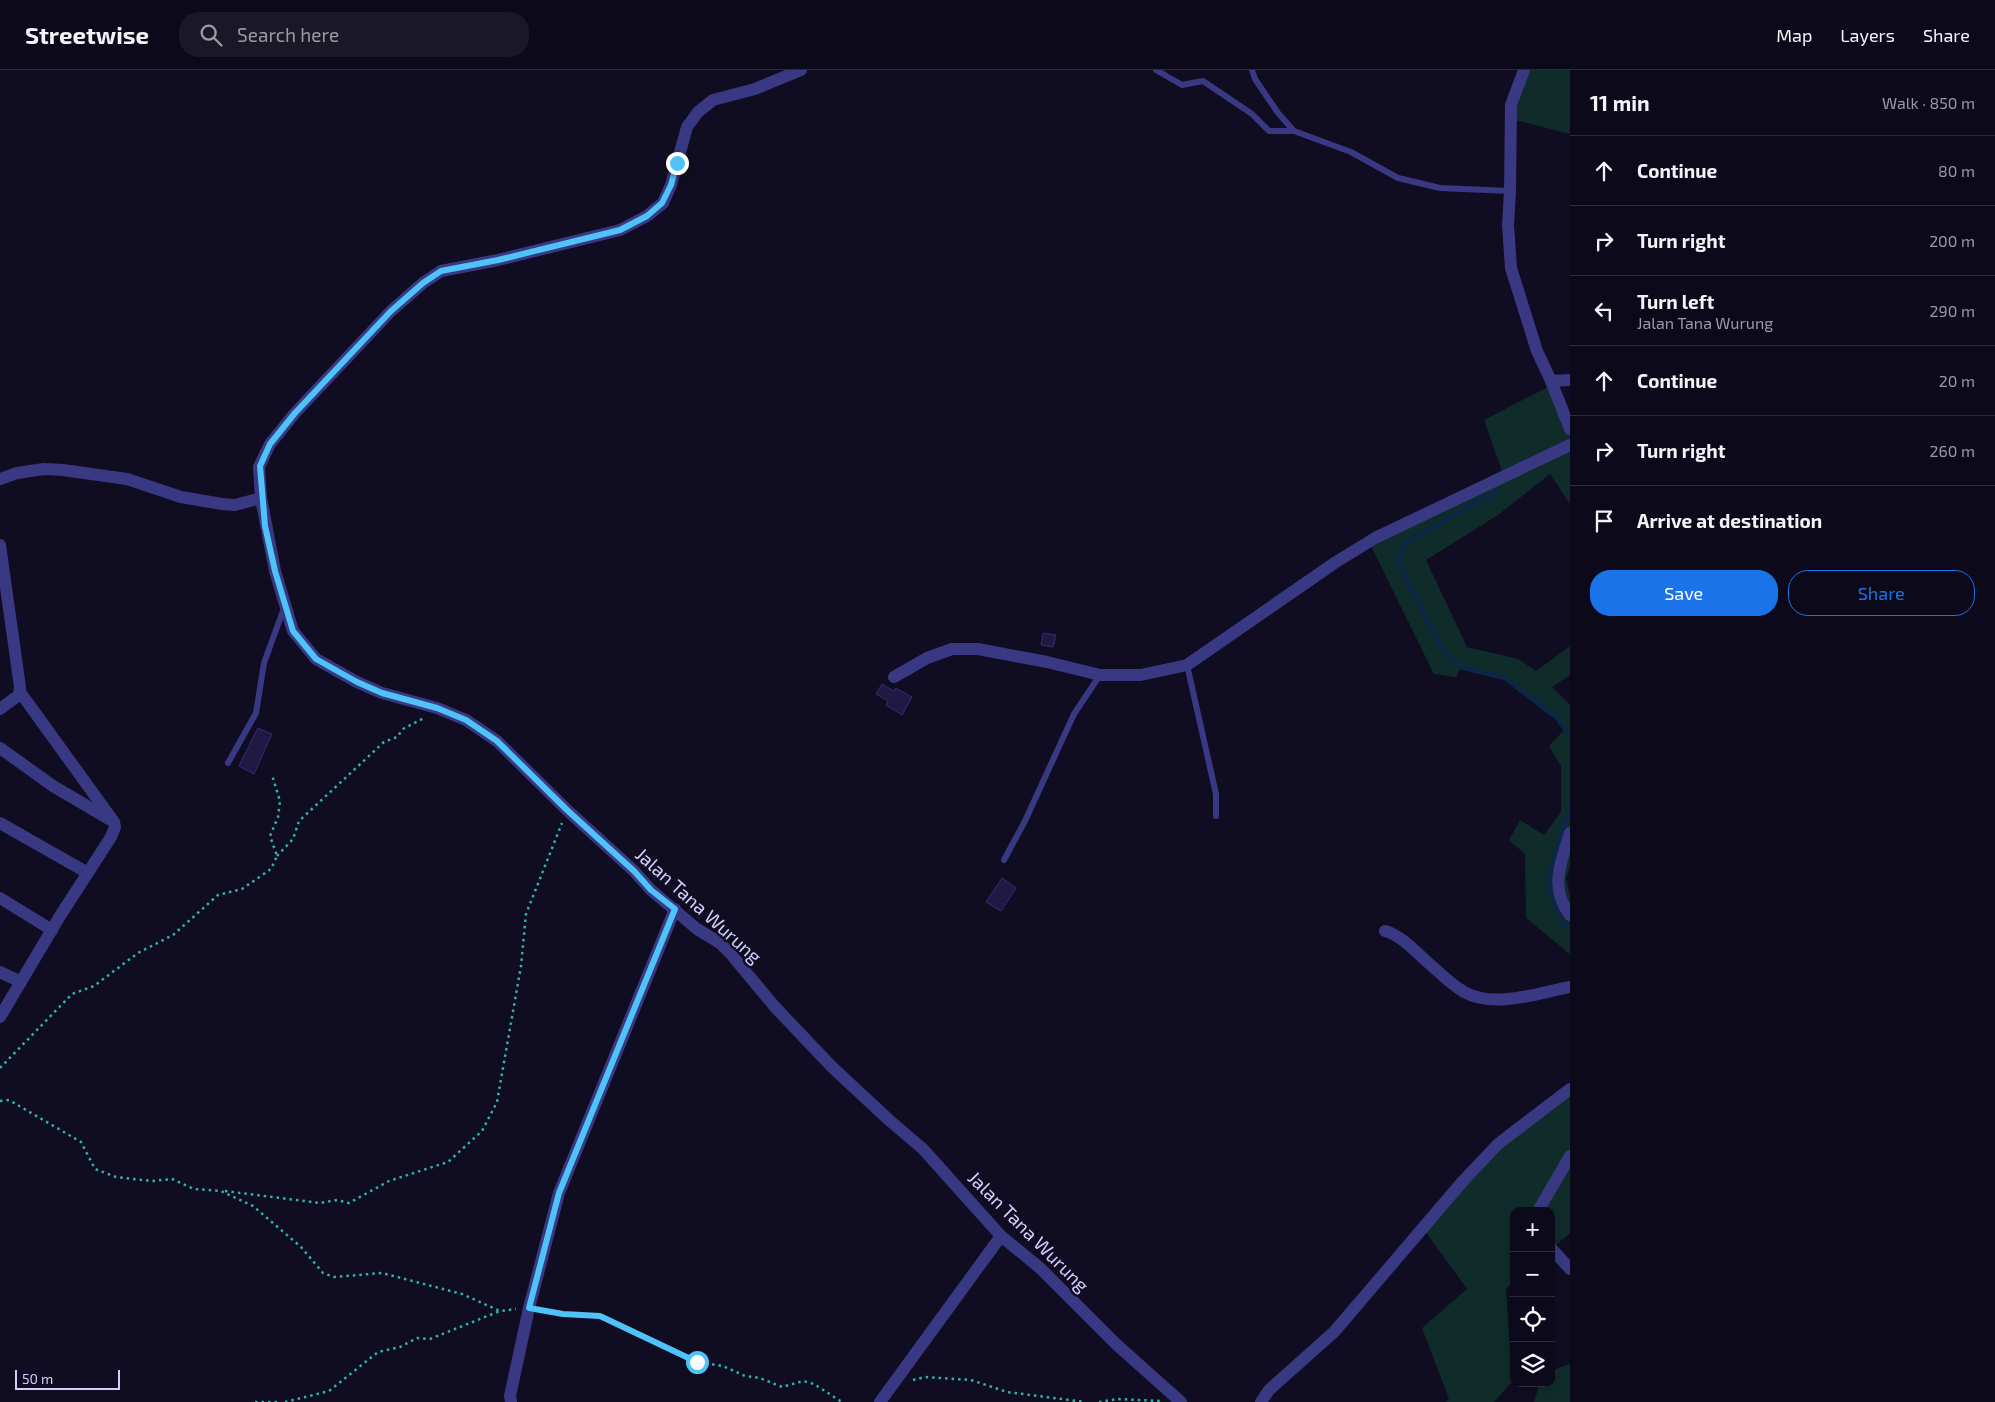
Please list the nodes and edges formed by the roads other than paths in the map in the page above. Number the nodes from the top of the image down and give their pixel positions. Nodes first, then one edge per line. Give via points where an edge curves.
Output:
1 (801, 70) edge
2 (1156, 70) edge
3 (1252, 70) edge
4 (1524, 70) edge
5 (1294, 131) junction
6 (1510, 191) junction
7 (1570, 380) edge
8 (1551, 381) junction
9 (1570, 428) edge
10 (1570, 446) edge
11 (0, 479) edge
12 (261, 498) junction
13 (0, 545) edge
14 (285, 605) junction
15 (1187, 665) junction
16 (1100, 675) junction
17 (894, 677) dead end
18 (20, 692) junction
19 (0, 709) edge
20 (0, 748) edge
21 (228, 763) dead end
22 (1216, 816) dead end
23 (114, 822) junction
24 (0, 823) edge
25 (1570, 833) edge
26 (1004, 860) dead end
27 (88, 873) junction
28 (0, 898) edge
29 (675, 909) junction
30 (1570, 915) edge
31 (52, 930) junction
32 (1385, 930) dead end
33 (0, 972) edge
34 (21, 982) junction
35 (1570, 987) edge
36 (0, 1016) edge
37 (1570, 1089) edge
38 (1570, 1156) edge
39 (1540, 1207) edge
40 (1001, 1236) junction
41 (1555, 1252) edge
42 (1570, 1269) edge
43 (510, 1402) edge
44 (880, 1402) edge
45 (1181, 1402) edge
46 (1261, 1402) edge

1 - 12 street, Jalan Tana Wurung via 755,89 712,100 698,112 687,128 671,185 662,203 647,216 620,230 441,271 423,283 385,318 270,444 260,466
2 - 5 lane via 1182,85 1204,80 1252,114 1269,131
3 - 5 lane via 1278,113
4 - 6 street via 1512,105
5 - 6 lane via 1351,152 1398,178 1440,188
6 - 8 street via 1511,268 1537,351
7 - 8 street
8 - 9 street
10 - 15 street via 1374,538
11 - 12 street via 44,469 63,470 127,479 181,497 222,504 235,505
12 - 14 street, Jalan Tana Wurung
13 - 18 street
14 - 21 lane via 264,663 256,713
14 - 29 street, Jalan Tana Wurung via 293,631 316,659 382,693 437,708 466,720 497,741 651,890
15 - 16 street via 1141,675
15 - 22 lane via 1216,794
16 - 17 street via 1038,660 952,649 927,658
16 - 26 lane via 1074,714
18 - 19 street
18 - 23 street
20 - 23 street via 53,786
23 - 27 street via 114,832
24 - 27 street
25 - 30 street via 1557,878 1561,899
27 - 31 street
28 - 31 street
29 - 40 street, Jalan Tana Wurung via 730,953 832,1067 924,1149
29 - 43 street via 559,1193 529,1308
31 - 34 street
32 - 35 street via 1469,994 1507,999
33 - 34 street
34 - 36 street
37 - 46 street via 1498,1144 1334,1332 1269,1390
38 - 39 street
40 - 44 street
40 - 45 street, Jalan Tana Wurung via 1040,1268
41 - 42 street

